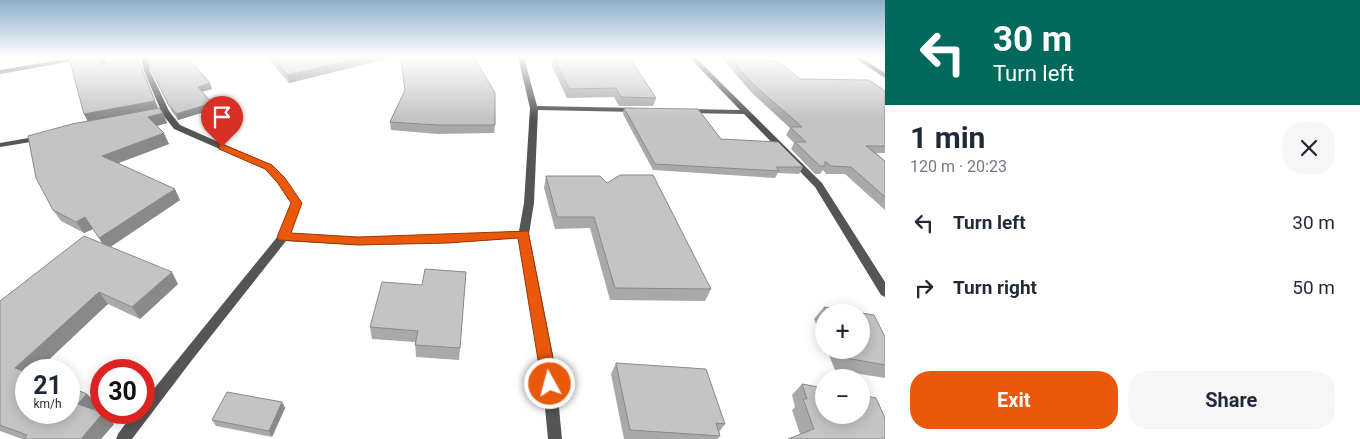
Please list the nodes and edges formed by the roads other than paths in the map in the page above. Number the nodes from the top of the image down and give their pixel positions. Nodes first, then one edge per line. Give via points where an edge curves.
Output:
1 (150, 77) edge
2 (526, 77) edge
3 (713, 77) edge
4 (534, 108) junction
5 (651, 110) edge
6 (680, 111) edge
7 (748, 112) junction
8 (166, 113) junction
9 (138, 119) edge
10 (45, 137) edge
11 (0, 145) edge
12 (524, 234) junction
13 (283, 237) junction
14 (884, 287) edge
15 (124, 439) edge
16 (555, 439) edge

1 - 8 street
2 - 4 street
3 - 7 street
4 - 5 street
4 - 12 street via 529,203
6 - 7 street
7 - 14 street via 819,185
8 - 9 street
8 - 13 street via 177,127 268,167 281,180 296,203
10 - 11 street
12 - 13 street via 358,241
12 - 16 street via 548,366
13 - 15 street

